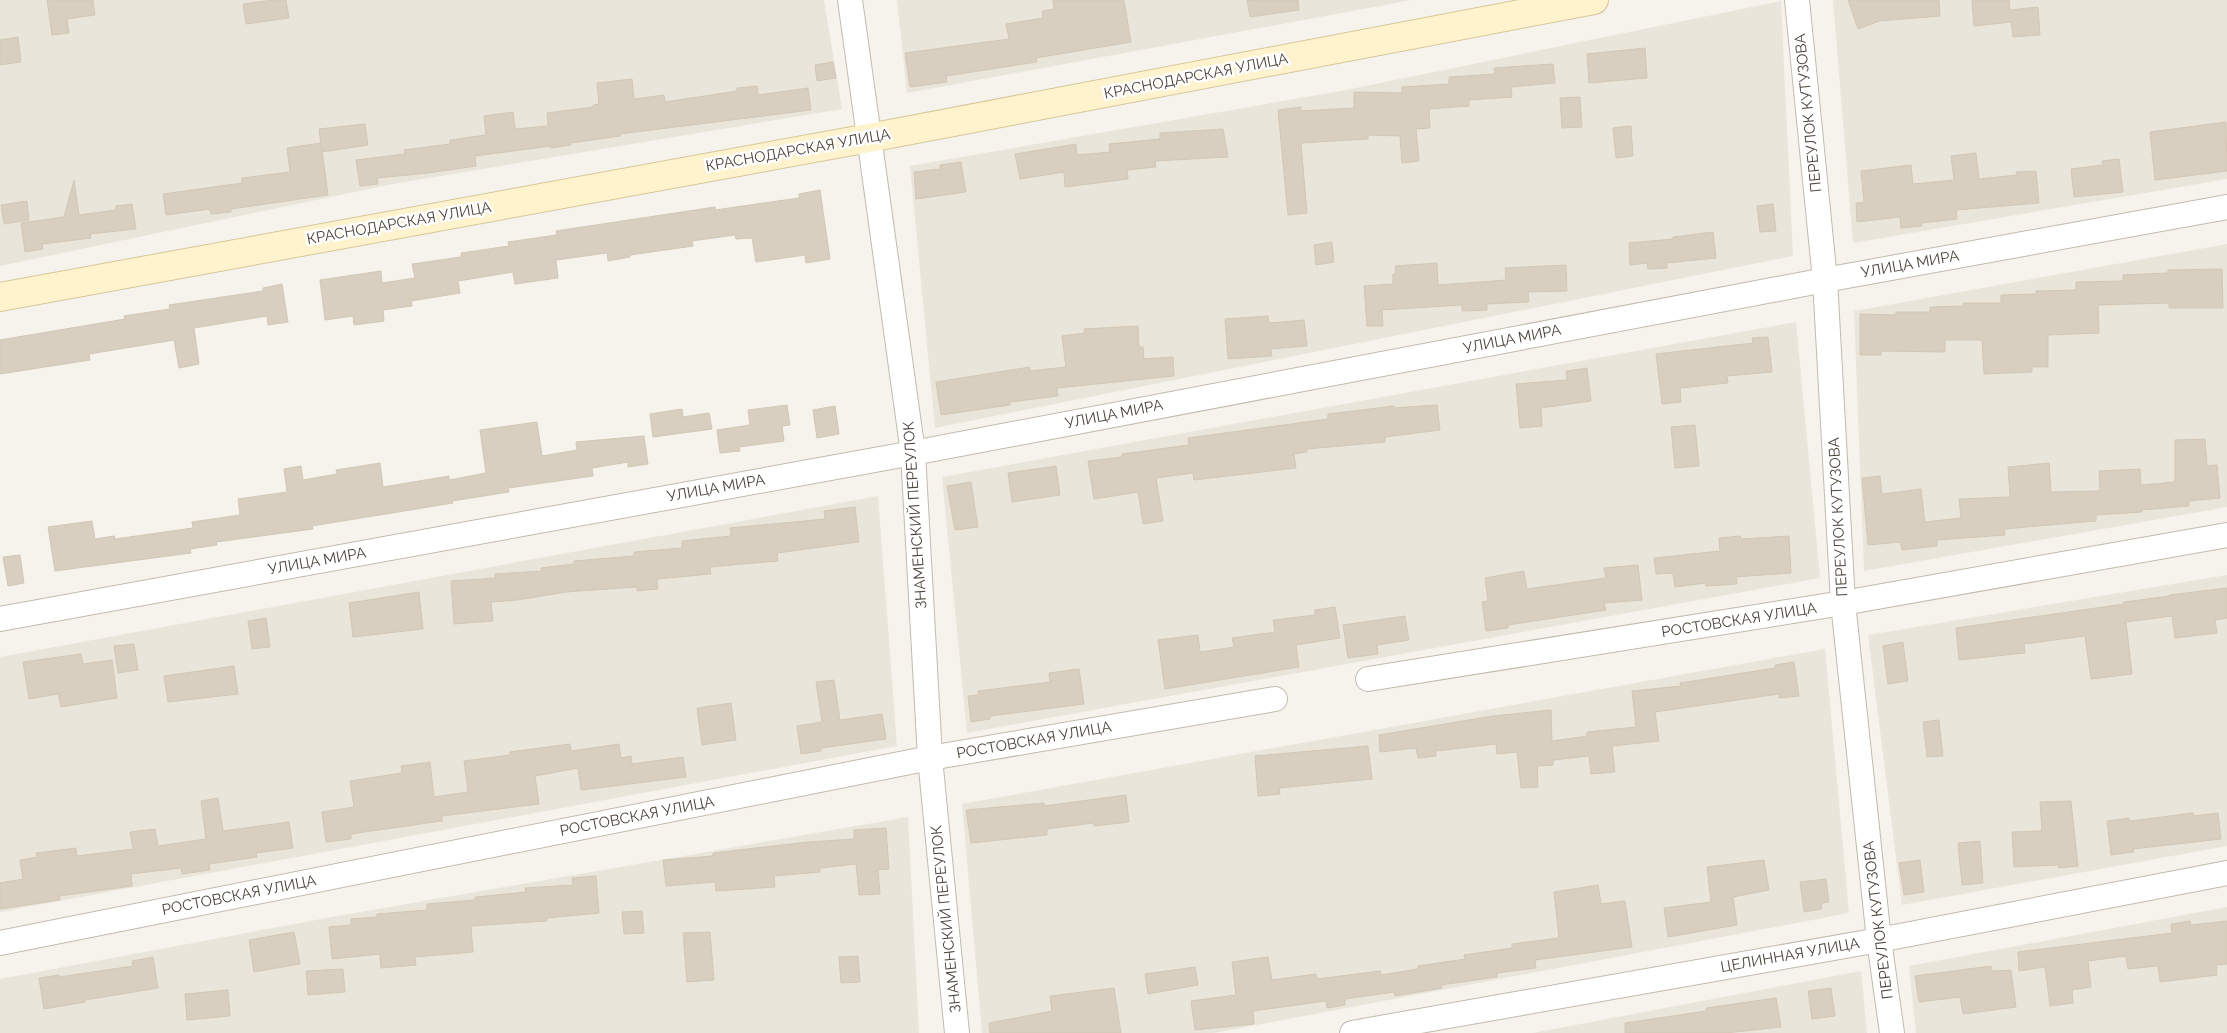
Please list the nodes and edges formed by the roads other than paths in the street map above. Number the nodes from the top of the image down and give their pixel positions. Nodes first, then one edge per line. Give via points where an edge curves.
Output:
1 (850, 0) edge
2 (1594, 0) edge
3 (1797, 0) edge
4 (869, 138) junction
5 (2227, 206) edge
6 (1825, 280) junction
7 (0, 297) edge
8 (913, 453) junction
9 (2227, 535) edge
10 (1843, 604) junction
11 (0, 619) edge
12 (1368, 679) dead end
13 (1275, 699) dead end
14 (930, 758) junction
15 (2227, 873) edge
16 (1879, 940) junction
17 (0, 943) edge
18 (957, 1033) edge
19 (1352, 1033) edge
20 (1892, 1033) edge

1 - 4 street, ЗНАМЕНСКИЙ ПЕРЕУЛОК
2 - 4 street, КРАСНОДАРСКАЯ УЛИЦА
3 - 6 street, ПЕРЕУЛОК КУТУЗОВА
4 - 7 street, КРАСНОДАРСКАЯ УЛИЦА
4 - 8 street, ЗНАМЕНСКИЙ ПЕРЕУЛОК
5 - 6 street, УЛИЦА МИРА
6 - 8 street, УЛИЦА МИРА
6 - 10 street, ПЕРЕУЛОК КУТУЗОВА
8 - 11 street, УЛИЦА МИРА
8 - 14 street, ЗНАМЕНСКИЙ ПЕРЕУЛОК
9 - 10 street, РОСТОВСКАЯ УЛИЦА
10 - 12 street, РОСТОВСКАЯ УЛИЦА
10 - 16 street, ПЕРЕУЛОК КУТУЗОВА
13 - 14 street, РОСТОВСКАЯ УЛИЦА
14 - 17 street, РОСТОВСКАЯ УЛИЦА
14 - 18 street, ЗНАМЕНСКИЙ ПЕРЕУЛОК
15 - 16 street, ЦЕЛИННАЯ УЛИЦА
16 - 19 street, ЦЕЛИННАЯ УЛИЦА
16 - 20 street, ПЕРЕУЛОК КУТУЗОВА

